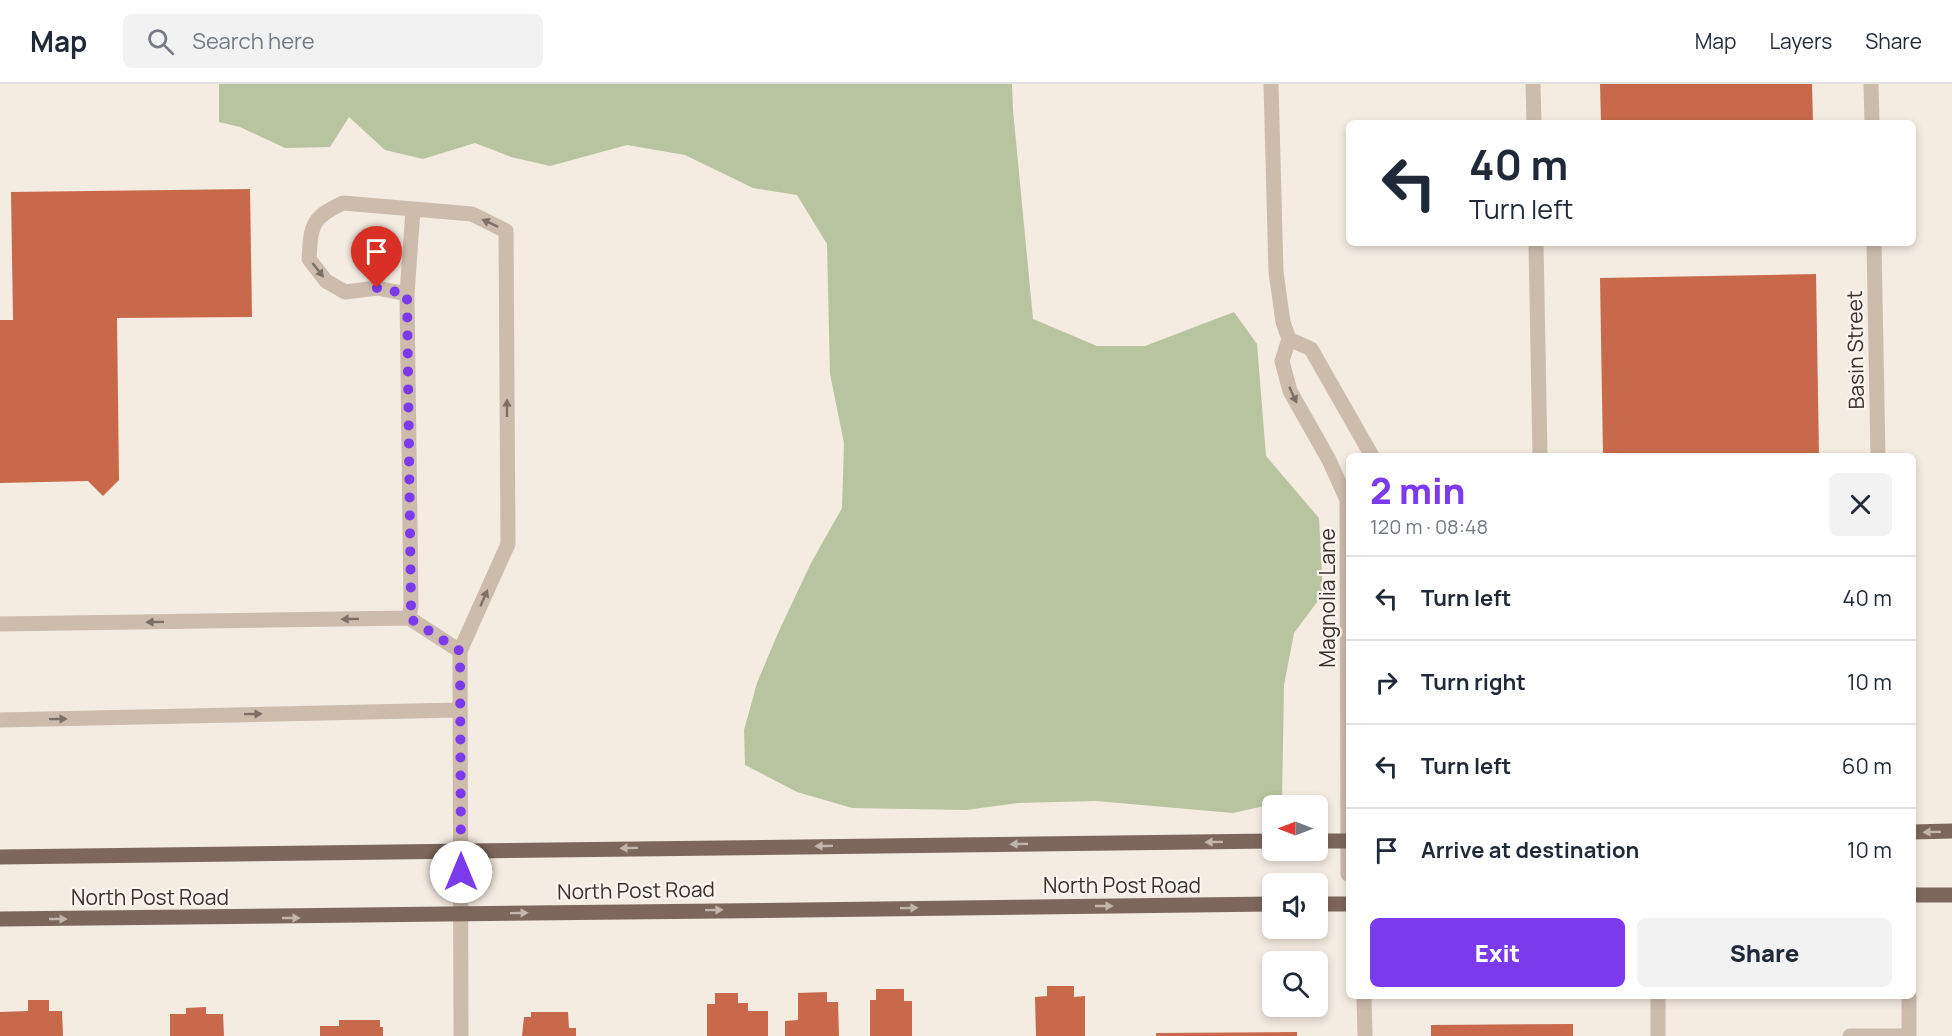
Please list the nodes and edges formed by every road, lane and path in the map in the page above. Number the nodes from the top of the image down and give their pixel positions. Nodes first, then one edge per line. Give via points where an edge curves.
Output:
1 (1271, 84) edge
2 (1533, 84) edge
3 (1871, 84) edge
4 (1534, 120) edge
5 (1872, 120) edge
6 (413, 210) junction
7 (1536, 246) edge
8 (1874, 246) edge
9 (407, 294) junction
10 (1289, 339) junction
11 (1370, 453) edge
12 (1540, 453) edge
13 (1878, 453) edge
14 (1346, 498) edge
15 (409, 618) junction
16 (0, 624) edge
17 (460, 651) junction
18 (459, 710) junction
19 (0, 720) edge
20 (1952, 831) edge
21 (1916, 832) edge
22 (1262, 841) edge
23 (1328, 841) edge
24 (1346, 841) edge
25 (461, 850) junction
26 (0, 857) edge
27 (1916, 895) edge
28 (1952, 895) edge
29 (1262, 904) edge
30 (1328, 904) edge
31 (1346, 904) edge
32 (460, 914) junction
33 (0, 919) edge
34 (1365, 999) edge
35 (1658, 999) edge
36 (1909, 999) edge
37 (461, 1036) edge
38 (1365, 1036) edge
39 (1658, 1036) edge
40 (1850, 1036) edge
41 (1909, 1036) edge

1 - 10 street, Magnolia Lane via 1276,272
2 - 4 street
3 - 5 street
6 - 9 street
6 -> 9 street via 343,202 325,212 311,228 309,259 326,281 345,292 377,288
17 -> 6 street via 507,544 506,231 471,214
7 - 12 street
8 - 13 street, Basin Street
9 - 15 street
10 - 11 street via 1311,350
10 -> 14 street, Magnolia Lane via 1282,361 1290,391
15 -> 16 street
15 - 17 street
17 - 18 street
19 -> 18 street
18 - 25 street
20 -> 21 main road
22 -> 25 main road, North Post Road
23 - 24 main road
25 - 26 main road, North Post Road
25 - 32 street
27 - 28 main road
32 -> 29 main road, North Post Road
30 - 31 main road
33 -> 32 main road, North Post Road
32 - 37 street
34 - 38 street
35 - 39 street
36 - 41 street
40 - 41 street

